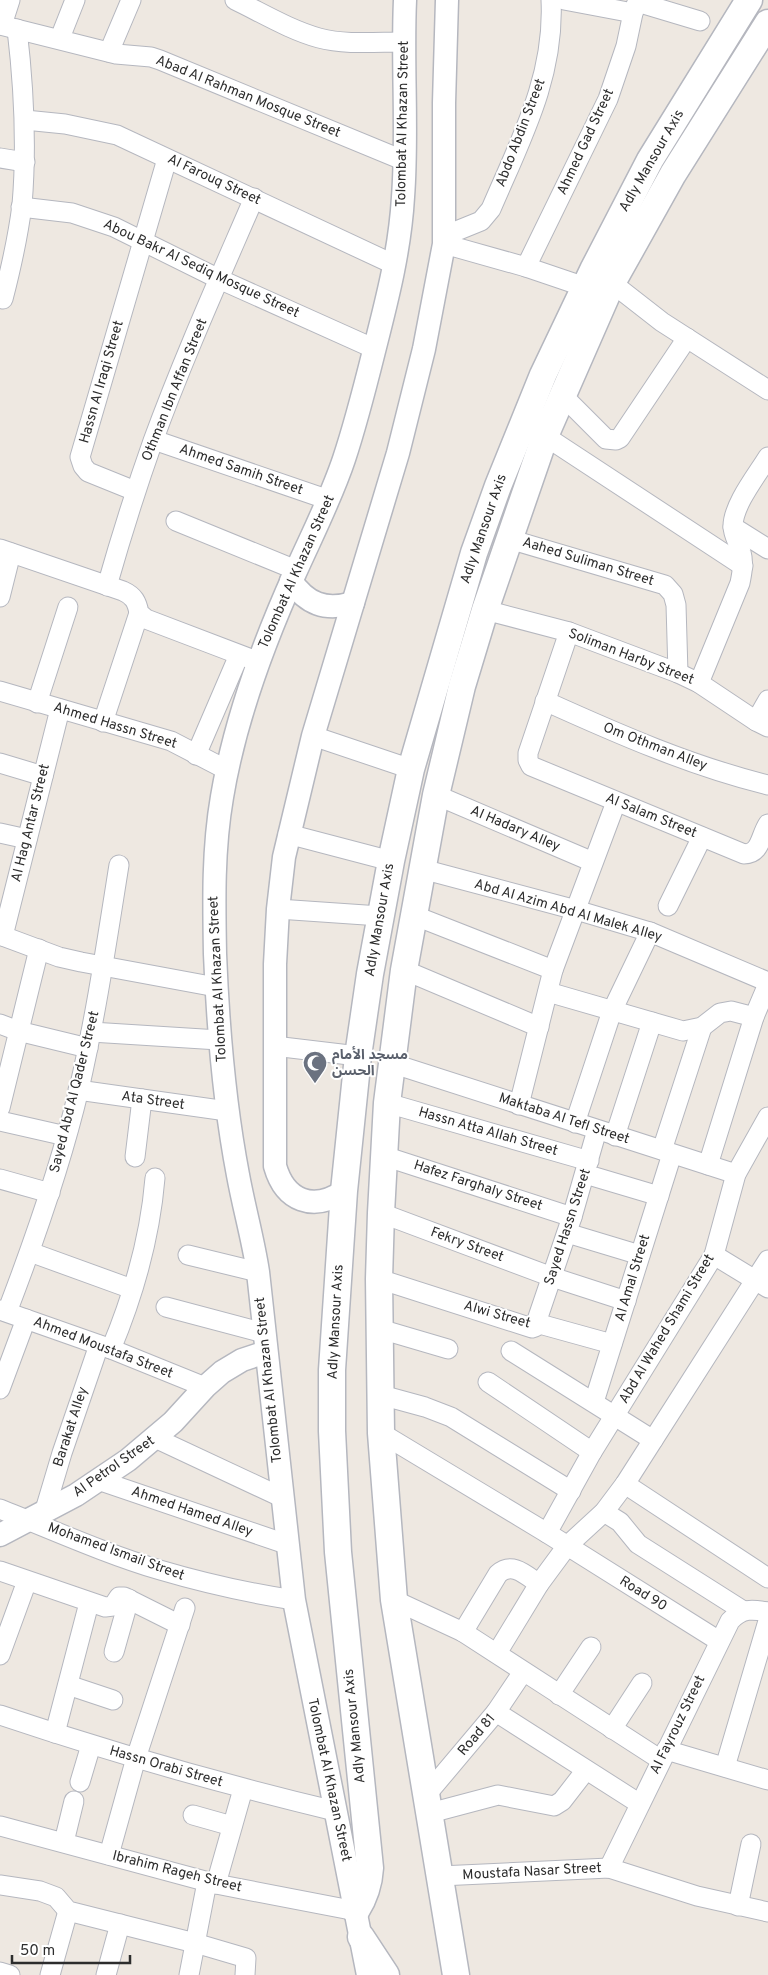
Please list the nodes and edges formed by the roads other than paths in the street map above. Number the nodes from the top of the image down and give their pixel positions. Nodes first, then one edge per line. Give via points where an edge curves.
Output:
1 (10, 0) edge
2 (75, 0) edge
3 (131, 0) edge
4 (235, 0) edge
5 (405, 0) edge
6 (447, 0) edge
7 (551, 0) edge
8 (564, 0) edge
9 (750, 0) edge
10 (596, 2) edge
11 (662, 4) edge
12 (633, 13) junction
13 (700, 21) dead end
14 (768, 23) edge
15 (6, 26) edge
16 (60, 38) junction
17 (403, 42) junction
18 (109, 52) junction
19 (25, 120) junction
20 (0, 158) edge
21 (167, 158) junction
22 (405, 161) junction
23 (24, 162) junction
24 (254, 198) junction
25 (21, 206) junction
26 (444, 240) junction
27 (144, 242) junction
28 (395, 265) junction
29 (526, 267) junction
30 (219, 279) junction
31 (612, 283) junction
32 (584, 287) junction
33 (3, 299) dead end
34 (687, 338) junction
35 (375, 349) junction
36 (768, 390) edge
37 (562, 395) junction
38 (544, 436) junction
39 (154, 440) junction
40 (768, 456) edge
41 (135, 491) junction
42 (329, 500) junction
43 (176, 521) dead end
44 (733, 526) junction
45 (509, 538) junction
46 (768, 549) edge
47 (6, 551) edge
48 (743, 566) junction
49 (294, 575) junction
50 (107, 586) junction
51 (0, 596) edge
52 (353, 603) junction
53 (68, 607) dead end
54 (484, 610) junction
55 (139, 613) junction
56 (568, 632) junction
57 (249, 658) junction
58 (678, 673) junction
59 (699, 683) junction
60 (0, 691) edge
61 (768, 700) edge
62 (546, 701) junction
63 (37, 703) junction
64 (60, 709) junction
65 (102, 722) junction
66 (762, 724) edge
67 (314, 736) junction
68 (196, 755) junction
69 (0, 762) edge
70 (227, 770) junction
71 (411, 770) junction
72 (43, 776) junction
73 (768, 785) edge
74 (436, 795) junction
75 (616, 802) junction
76 (768, 824) edge
77 (0, 833) edge
78 (288, 834) junction
79 (702, 837) junction
80 (27, 840) junction
81 (391, 861) junction
82 (593, 862) junction
83 (119, 865) dead end
84 (422, 869) junction
85 (668, 906) dead end
86 (278, 908) junction
87 (576, 910) junction
88 (412, 915) junction
89 (380, 916) junction
90 (650, 932) junction
91 (2, 936) edge
92 (39, 949) junction
93 (103, 967) junction
94 (404, 970) junction
95 (553, 970) junction
96 (768, 983) edge
97 (216, 987) junction
98 (548, 992) junction
99 (612, 1011) junction
100 (754, 1017) junction
101 (652, 1022) junction
102 (0, 1024) edge
103 (539, 1027) junction
104 (702, 1027) junction
105 (18, 1031) junction
106 (89, 1040) junction
107 (219, 1040) junction
108 (274, 1046) junction
109 (358, 1056) junction
110 (392, 1063) junction
111 (78, 1090) junction
112 (142, 1099) junction
113 (387, 1103) junction
114 (519, 1105) junction
115 (0, 1108) edge
116 (227, 1111) junction
117 (768, 1117) edge
118 (0, 1121) edge
119 (575, 1123) junction
120 (606, 1133) junction
121 (66, 1136) junction
122 (762, 1141) edge
123 (667, 1152) junction
124 (384, 1156) junction
125 (135, 1157) dead end
126 (708, 1165) junction
127 (587, 1168) junction
128 (736, 1174) junction
129 (155, 1178) dead end
130 (0, 1179) edge
131 (344, 1191) junction
132 (50, 1193) junction
133 (659, 1196) junction
134 (381, 1214) junction
135 (570, 1225) junction
136 (30, 1252) junction
137 (188, 1255) dead end
138 (640, 1255) junction
139 (714, 1255) junction
140 (768, 1260) edge
141 (258, 1272) junction
142 (552, 1277) junction
143 (379, 1279) junction
144 (761, 1284) edge
145 (132, 1289) junction
146 (626, 1301) junction
147 (166, 1307) dead end
148 (3, 1311) edge
149 (26, 1319) junction
150 (536, 1323) junction
151 (380, 1329) junction
152 (265, 1343) junction
153 (612, 1344) junction
154 (105, 1347) junction
155 (448, 1348) dead end
156 (511, 1350) dead end
157 (2, 1376) edge
158 (488, 1382) dead end
159 (205, 1387) junction
160 (381, 1395) junction
161 (594, 1402) junction
162 (614, 1415) junction
163 (381, 1433) junction
164 (155, 1438) junction
165 (654, 1440) junction
166 (592, 1452) junction
167 (98, 1480) junction
168 (625, 1484) junction
169 (571, 1491) junction
170 (282, 1497) junction
171 (0, 1509) edge
172 (604, 1512) junction
173 (36, 1515) junction
174 (547, 1533) junction
175 (0, 1535) edge
176 (286, 1544) junction
177 (567, 1546) junction
178 (0, 1571) edge
179 (768, 1578) edge
180 (27, 1581) junction
181 (539, 1584) junction
182 (129, 1599) junction
183 (294, 1600) junction
184 (394, 1600) junction
185 (89, 1603) junction
186 (742, 1610) junction
187 (768, 1612) edge
188 (7, 1617) edge
189 (768, 1621) edge
190 (463, 1632) junction
191 (719, 1641) junction
192 (591, 1647) dead end
193 (1, 1648) edge
194 (114, 1652) dead end
195 (497, 1654) junction
196 (523, 1672) junction
197 (642, 1683) dead end
198 (68, 1685) junction
199 (559, 1695) junction
200 (113, 1700) dead end
201 (496, 1712) junction
202 (0, 1715) edge
203 (612, 1729) junction
204 (55, 1733) junction
205 (91, 1745) junction
206 (664, 1755) junction
207 (136, 1758) junction
208 (725, 1767) junction
209 (586, 1770) junction
210 (768, 1780) edge
211 (80, 1782) dead end
212 (242, 1789) junction
213 (74, 1801) dead end
214 (428, 1804) junction
215 (640, 1804) junction
216 (335, 1811) junction
217 (193, 1815) dead end
218 (0, 1826) edge
219 (232, 1826) junction
220 (64, 1842) junction
221 (751, 1844) dead end
222 (109, 1855) junction
223 (609, 1868) junction
224 (440, 1876) junction
225 (212, 1883) junction
226 (0, 1885) edge
227 (738, 1906) junction
228 (356, 1911) junction
229 (68, 1912) junction
230 (768, 1912) edge
231 (120, 1924) junction
232 (448, 1935) junction
233 (361, 1937) junction
234 (195, 1943) junction
235 (0, 1972) edge
236 (10, 1975) edge
237 (50, 1975) edge
238 (106, 1975) edge
239 (189, 1975) edge
240 (245, 1975) edge
241 (368, 1975) edge
242 (386, 1975) edge
243 (442, 1975) edge
244 (456, 1975) edge

1 - 15 street
2 - 16 street
3 - 18 street
4 - 17 street via 320,38
5 - 17 street, Tolombat Al Khazan Street
6 - 26 street
7 - 26 street, Abdo Abdin Street via 550,42 544,76 533,110 490,209 481,221
8 - 10 street
9 - 32 main road, Adly Mansour Axis via 650,160
10 - 12 street
11 - 12 street via 640,3
11 - 13 street
12 - 29 street, Ahmed Gad Street via 608,99
14 - 31 main road, Adly Mansour Axis via 673,174
15 - 16 street, Abad Al Rahman Mosque Street
15 - 19 street
16 - 18 street, Abad Al Rahman Mosque Street
17 - 22 street, Tolombat Al Khazan Street
18 - 22 street, Abad Al Rahman Mosque Street via 160,60
19 - 21 street, Al Farouq Street via 101,130
19 - 23 street
20 - 23 street
21 - 24 street, Al Farouq Street
21 - 27 street, Hassn Al Iraqi Street
22 - 28 street, Tolombat Al Khazan Street
23 - 25 street
24 - 28 street, Al Farouq Street
24 - 30 street, Othman Ibn Affan Street
25 - 27 street, Abou Bakr Al Sediq Mosque Street via 97,221
25 - 33 street
26 - 29 street
26 - 52 street via 424,349 398,452
27 - 30 street, Abou Bakr Al Sediq Mosque Street
27 - 41 street, Hassn Al Iraqi Street via 80,457 88,472
28 - 35 street, Tolombat Al Khazan Street
29 - 32 street
30 - 35 street, Abou Bakr Al Sediq Mosque Street
30 - 39 street, Othman Ibn Affan Street
31 - 34 street
31 - 37 main road, Adly Mansour Axis
32 - 71 main road, Adly Mansour Axis via 543,375 483,528
34 - 36 street
34 - 37 street via 616,440 606,439
35 - 42 street, Tolombat Al Khazan Street via 355,425
37 - 38 main road, Adly Mansour Axis
38 - 45 main road, Adly Mansour Axis
38 - 48 street
39 - 41 street, Othman Ibn Affan Street
39 - 42 street, Ahmed Samih Street
40 - 44 street via 740,504
41 - 50 street, Othman Ibn Affan Street
42 - 49 street, Tolombat Al Khazan Street
43 - 49 street
44 - 46 street
44 - 48 street
45 - 54 main road, Adly Mansour Axis
45 - 58 street, Aahed Suliman Street via 665,585 673,594 676,605
47 - 50 street
47 - 51 street
48 - 59 street via 740,583
49 - 52 street via 298,590 318,604 329,607
49 - 57 street, Tolombat Al Khazan Street via 267,638
50 - 55 street via 132,595
52 - 67 street
53 - 63 street
54 - 56 street, Soliman Harby Street
54 - 74 main road, Adly Mansour Axis
55 - 57 street via 146,619
55 - 65 street
56 - 58 street, Soliman Harby Street
56 - 62 street
57 - 68 street
57 - 70 street, Tolombat Al Khazan Street
58 - 59 street, Soliman Harby Street
59 - 66 street, Soliman Harby Street
60 - 63 street, Ahmed Hassn Street
61 - 66 street
62 - 73 street, Om Othman Alley via 664,752 731,776
62 - 75 street, Al Salam Street via 528,753 531,766
63 - 64 street, Ahmed Hassn Street
64 - 65 street, Ahmed Hassn Street
64 - 72 street, Al Hag Antar Street
65 - 68 street, Ahmed Hassn Street via 171,741
67 - 71 street
67 - 78 street
68 - 70 street, Ahmed Hassn Street
69 - 72 street
70 - 97 street, Tolombat Al Khazan Street via 215,858
71 - 81 main road, Adly Mansour Axis
72 - 80 street, Al Hag Antar Street
74 - 82 street, Al Hadary Alley
74 - 84 main road, Adly Mansour Axis
75 - 79 street, Al Salam Street
75 - 82 street
76 - 79 street, Al Salam Street via 756,852 751,854 737,852
77 - 80 street
78 - 81 street
78 - 86 street
79 - 85 street
80 - 91 street, Al Hag Antar Street
81 - 89 main road, Adly Mansour Axis
82 - 87 street
83 - 93 street, Sayed Abd Al Qader Street
84 - 87 street, Abd Al Azim Abd Al Malek Alley
84 - 88 main road, Adly Mansour Axis
86 - 89 street
86 - 108 street
87 - 90 street, Abd Al Azim Abd Al Malek Alley
87 - 95 street
88 - 94 main road, Adly Mansour Axis
88 - 95 street
89 - 109 main road, Adly Mansour Axis
90 - 96 street, Abd Al Azim Abd Al Malek Alley
90 - 99 street
91 - 92 street
92 - 93 street
92 - 105 street
93 - 97 street
93 - 106 street, Sayed Abd Al Qader Street
94 - 103 street
94 - 110 main road, Adly Mansour Axis
95 - 98 street
96 - 100 street
97 - 107 street, Tolombat Al Khazan Street
98 - 99 street
98 - 103 street
99 - 101 street
99 - 119 street
100 - 104 street via 731,1011 720,1014
100 - 126 street
101 - 104 street via 683,1031
101 - 120 street, Sayed Hassn Street
102 - 105 street
103 - 114 street
104 - 123 street, Al Amal Street
105 - 106 street
105 - 115 street
106 - 107 street
106 - 111 street, Sayed Abd Al Qader Street
107 - 116 street, Tolombat Al Khazan Street
108 - 109 street
108 - 131 street via 275,1166 278,1178 285,1189 308,1202 321,1202
109 - 131 main road, Adly Mansour Axis
110 - 113 main road, Adly Mansour Axis
110 - 114 street, Maktaba Al Tefl Street
111 - 112 street, Ata Street
111 - 121 street, Sayed Abd Al Qader Street
112 - 116 street, Ata Street
112 - 125 street
113 - 124 main road, Adly Mansour Axis
113 - 127 street, Hassn Atta Allah Street
114 - 119 street, Maktaba Al Tefl Street
116 - 141 street, Tolombat Al Khazan Street
117 - 122 street, Abd Al Wahed Shami Street
118 - 121 street
119 - 120 street, Maktaba Al Tefl Street
120 - 123 street, Maktaba Al Tefl Street
120 - 127 street, Sayed Hassn Street
121 - 132 street, Sayed Abd Al Qader Street
122 - 128 street, Abd Al Wahed Shami Street
123 - 126 street, Maktaba Al Tefl Street
123 - 133 street, Al Amal Street
124 - 134 main road, Adly Mansour Axis
124 - 135 street, Hafez Farghaly Street
126 - 128 street, Maktaba Al Tefl Street
127 - 133 street, Hassn Atta Allah Street
127 - 135 street, Sayed Hassn Street
128 - 139 street, Abd Al Wahed Shami Street
129 - 145 street, Barakat Alley via 148,1234
130 - 132 street
131 - 228 main road, Adly Mansour Axis via 332,1370 332,1431 338,1552 370,1868 369,1883
132 - 136 street, Sayed Abd Al Qader Street
133 - 138 street, Al Amal Street
134 - 142 street, Fekry Street
134 - 143 main road, Adly Mansour Axis
135 - 138 street, Hafez Farghaly Street
135 - 142 street, Sayed Hassn Street
136 - 145 street
136 - 148 street, Sayed Abd Al Qader Street
137 - 141 street
138 - 146 street, Al Amal Street
139 - 144 street
139 - 162 street, Abd Al Wahed Shami Street
140 - 144 street
141 - 152 street, Tolombat Al Khazan Street
142 - 146 street, Fekry Street
142 - 150 street, Sayed Hassn Street
143 - 150 street, Alwi Street via 532,1328
143 - 151 main road, Adly Mansour Axis
144 - 165 street
145 - 154 street, Barakat Alley via 123,1319
146 - 153 street, Al Amal Street
147 - 152 street
148 - 149 street, Ahmed Moustafa Street
149 - 154 street, Ahmed Moustafa Street
149 - 157 street
150 - 153 street, Alwi Street
151 - 155 street
151 - 160 main road, Adly Mansour Axis
152 - 159 street, Al Petrol Street
152 - 170 street, Tolombat Al Khazan Street
153 - 161 street, Al Amal Street
154 - 159 street, Ahmed Moustafa Street
154 - 173 street, Barakat Alley
156 - 161 street
158 - 166 street
159 - 164 street, Al Petrol Street
160 - 163 main road, Adly Mansour Axis
160 - 169 street via 451,1417
161 - 162 street
162 - 165 street
162 - 166 street, Abd Al Wahed Shami Street
163 - 174 street, Road 90
163 - 184 main road, Adly Mansour Axis
164 - 167 street, Al Petrol Street
164 - 170 street
165 - 168 street
166 - 169 street, Abd Al Wahed Shami Street
167 - 173 street, Al Petrol Street
167 - 176 street, Ahmed Hamed Alley
168 - 172 street
168 - 179 street
169 - 174 street, Abd Al Wahed Shami Street
170 - 176 street, Tolombat Al Khazan Street
171 - 173 street, Mohamed Ismail Street
172 - 177 street
172 - 186 street via 620,1522 638,1544
173 - 175 street, Al Petrol Street
173 - 183 street, Mohamed Ismail Street via 114,1554 158,1570 248,1593
174 - 177 street, Road 90
176 - 183 street, Tolombat Al Khazan Street
177 - 181 street
177 - 191 street, Road 90
178 - 180 street
180 - 185 street
180 - 188 street
181 - 190 street via 517,1570 504,1569
181 - 195 street
182 - 185 street via 121,1596 109,1608
182 - 194 street
182 - 207 street via 182,1617
183 - 216 street, Tolombat Al Khazan Street
184 - 190 street
184 - 214 main road, Adly Mansour Axis
185 - 198 street
186 - 187 street
186 - 191 street, Al Fayrouz Street via 730,1621
188 - 193 street
189 - 208 street
190 - 195 street
191 - 206 street, Al Fayrouz Street
192 - 199 street
195 - 196 street
196 - 199 street
196 - 201 street, Road 81
197 - 203 street
198 - 200 street
198 - 204 street
199 - 203 street
201 - 209 street
201 - 214 street, Road 81
202 - 204 street, Hassn Orabi Street
203 - 206 street
204 - 205 street, Hassn Orabi Street
205 - 207 street, Hassn Orabi Street
205 - 211 street
206 - 208 street
206 - 215 street, Al Fayrouz Street
207 - 212 street, Hassn Orabi Street
207 - 222 street
208 - 210 street
209 - 214 street via 562,1801 554,1806 498,1795
209 - 215 street
212 - 216 street, Hassn Orabi Street
212 - 219 street
213 - 220 street
214 - 224 main road, Adly Mansour Axis
215 - 223 street, Al Fayrouz Street
216 - 228 street, Tolombat Al Khazan Street
217 - 219 street
218 - 220 street, Ibrahim Rageh Street
219 - 225 street
220 - 222 street, Ibrahim Rageh Street
221 - 227 street
222 - 225 street, Ibrahim Rageh Street
223 - 224 street, Moustafa Nasar Street
223 - 227 street, Moustafa Nasar Street
224 - 232 main road, Adly Mansour Axis
225 - 228 street, Ibrahim Rageh Street
225 - 234 street
226 - 229 street via 40,1891 56,1897
227 - 230 street, Moustafa Nasar Street
228 - 233 street, Tolombat Al Khazan Street
229 - 231 street
229 - 237 street
231 - 234 street
231 - 238 street
232 - 243 main road
232 - 244 main road
233 - 241 street, Tolombat Al Khazan Street
233 - 242 main road
234 - 239 street
234 - 240 street via 246,1958
235 - 236 street

